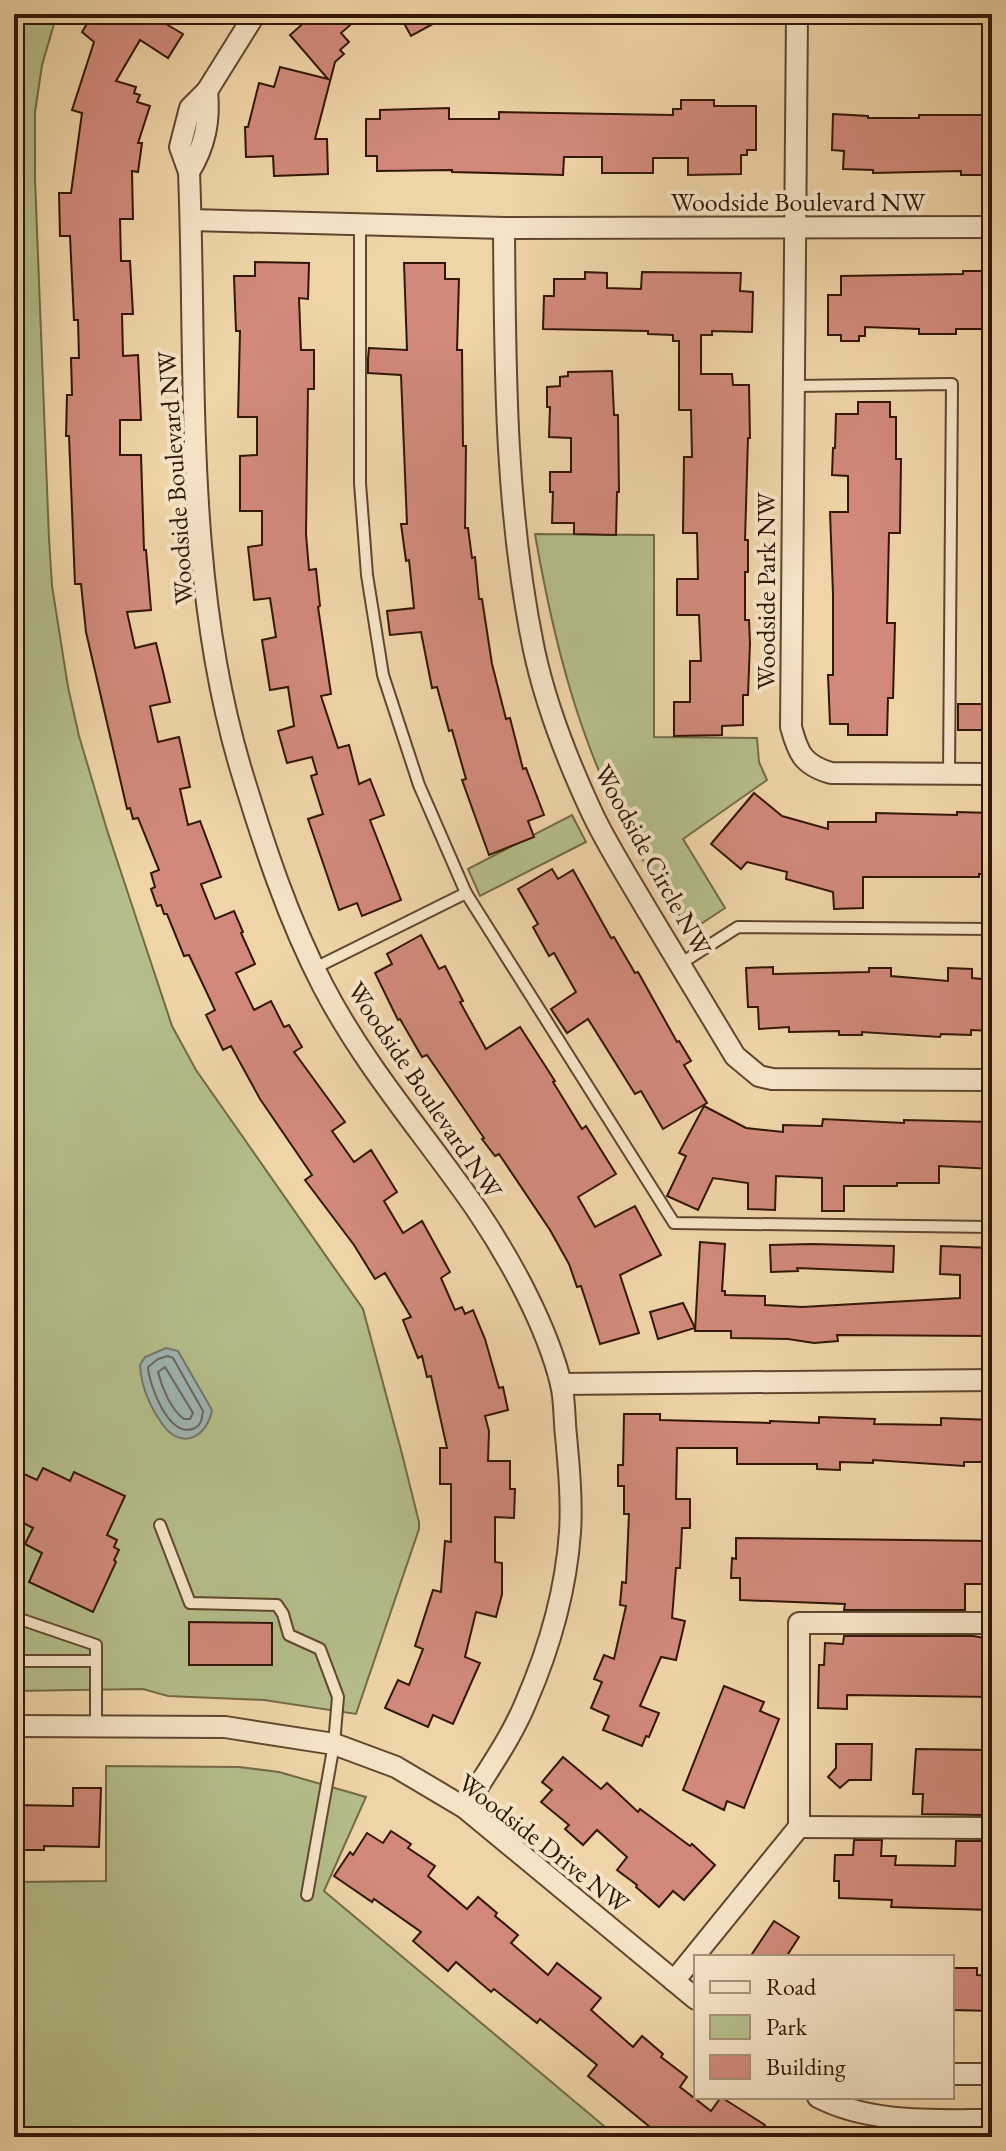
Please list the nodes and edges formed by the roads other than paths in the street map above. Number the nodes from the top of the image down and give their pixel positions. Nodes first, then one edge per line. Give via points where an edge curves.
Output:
1 (255, 14) edge
2 (797, 14) edge
3 (191, 220) junction
4 (360, 225) junction
5 (992, 227) edge
6 (504, 228) junction
7 (796, 228) junction
8 (794, 386) junction
9 (949, 774) junction
10 (992, 774) edge
11 (466, 893) junction
12 (992, 929) edge
13 (680, 964) junction
14 (315, 968) junction
15 (992, 1080) edge
16 (992, 1227) edge
17 (992, 1380) edge
18 (561, 1384) junction
19 (160, 1525) dead end
20 (14, 1617) edge
21 (992, 1623) edge
22 (14, 1661) edge
23 (96, 1661) junction
24 (14, 1726) edge
25 (96, 1726) junction
26 (334, 1744) junction
27 (465, 1808) junction
28 (799, 1827) junction
29 (992, 1828) edge
30 (307, 1895) dead end
31 (695, 1955) edge
32 (694, 1956) edge
33 (674, 1981) junction
34 (694, 1997) edge
35 (954, 2074) edge
36 (992, 2074) edge
37 (823, 2099) edge
38 (992, 2120) edge

1 - 3 street via 207,91 210,114 201,151 189,172
2 - 7 street, Woodside Park NW
3 - 4 street, Woodside Boulevard NW
3 - 14 street, Woodside Boulevard NW via 198,510 218,670 241,770 284,901
4 - 6 street, Woodside Boulevard NW
4 - 11 lane via 360,483 369,589 383,675 419,785
5 - 7 street, Woodside Boulevard NW
6 - 7 street, Woodside Boulevard NW
6 - 13 street, Woodside Circle NW via 510,492 534,653 560,736 594,817
7 - 8 street, Woodside Park NW
8 - 9 street, Woodside Park NW via 791,727 796,746 805,760 831,773
8 - 9 lane via 952,384
9 - 10 street, Woodside Park NW
11 - 14 lane
11 - 16 lane via 674,1223
12 - 13 lane via 738,927
13 - 15 street, Woodside Circle NW via 735,1056 759,1076
14 - 18 street, Woodside Boulevard NW via 377,1074 477,1210 515,1272
17 - 18 street
18 - 27 street, Woodside Boulevard NW via 570,1533 560,1594 525,1706
19 - 26 lane via 190,1603 277,1605 289,1635 320,1649 338,1697
20 - 23 lane via 96,1645
21 - 28 street via 799,1623
22 - 23 lane
23 - 25 lane
24 - 25 street, Woodside Drive NW
25 - 26 street, Woodside Drive NW via 225,1727
26 - 27 street, Woodside Drive NW via 396,1767
26 - 30 lane
27 - 33 street, Woodside Drive NW
28 - 29 street
28 - 31 street
32 - 33 street
33 - 34 street, Woodside Drive NW
35 - 36 street
37 - 38 street via 916,2120

